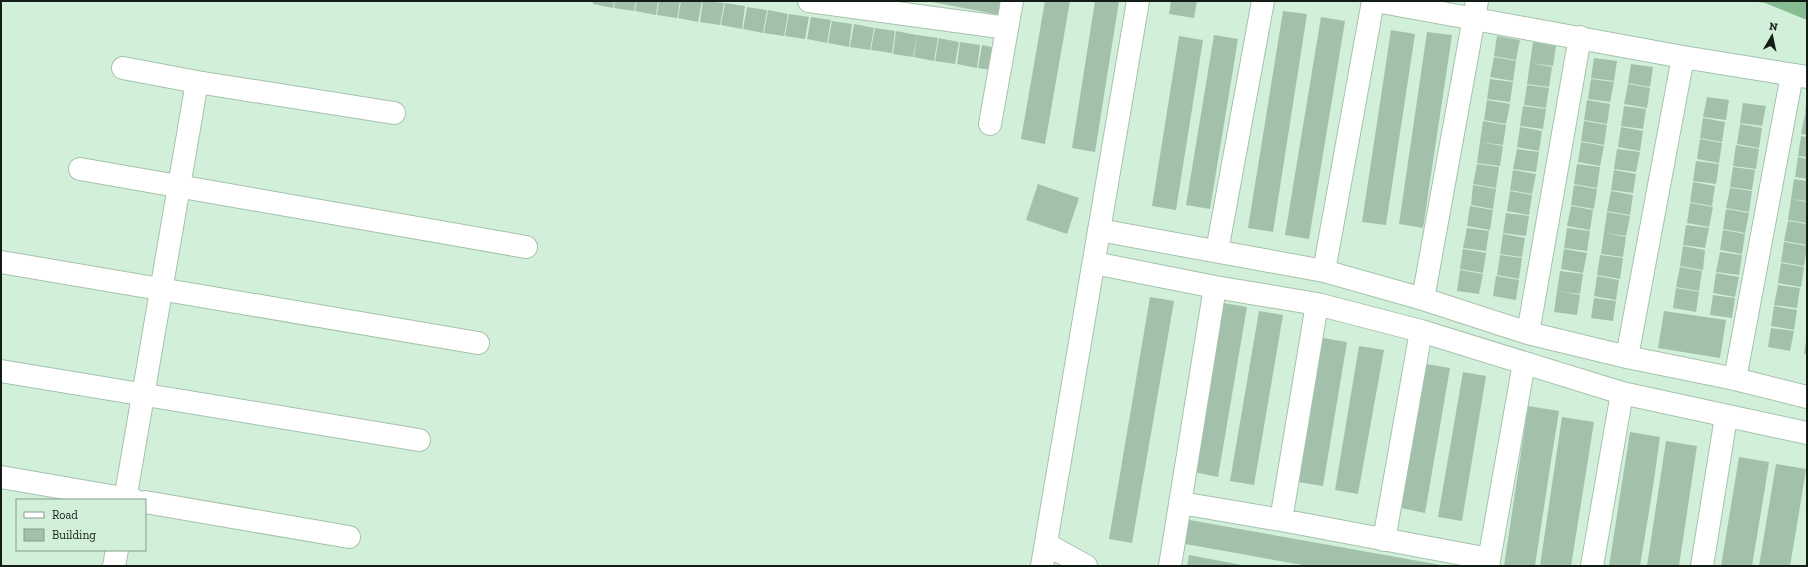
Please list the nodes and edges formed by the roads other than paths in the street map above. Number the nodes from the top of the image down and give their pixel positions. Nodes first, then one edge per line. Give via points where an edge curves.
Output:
1 (809, 1) edge
2 (1012, 1) edge
3 (1138, 1) edge
4 (1263, 1) edge
5 (1374, 1) edge
6 (1476, 10) edge
7 (1007, 28) junction
8 (1580, 37) junction
9 (1683, 57) junction
10 (123, 68) dead end
11 (1799, 76) edge
12 (197, 82) junction
13 (394, 113) dead end
14 (990, 124) dead end
15 (80, 169) dead end
16 (179, 186) junction
17 (1100, 230) junction
18 (526, 247) dead end
19 (1217, 251) junction
20 (1, 262) edge
21 (1094, 263) junction
22 (1324, 271) junction
23 (1215, 287) junction
24 (162, 288) junction
25 (1423, 299) junction
26 (1317, 304) junction
27 (1421, 331) junction
28 (1528, 333) junction
29 (478, 343) dead end
30 (1627, 358) junction
31 (1524, 363) junction
32 (1, 371) edge
33 (1735, 379) junction
34 (1622, 393) junction
35 (143, 395) junction
36 (1807, 397) edge
37 (1726, 417) junction
38 (1807, 433) edge
39 (419, 440) dead end
40 (1, 477) edge
41 (126, 499) edge
42 (132, 499) edge
43 (146, 502) edge
44 (1181, 503) junction
45 (1281, 520) junction
46 (349, 537) dead end
47 (1384, 540) junction
48 (1046, 544) junction
49 (117, 551) edge
50 (1488, 563) edge
51 (114, 566) edge
52 (1042, 566) edge
53 (1086, 566) edge
54 (1170, 566) edge
55 (1592, 566) edge
56 (1702, 566) edge

1 - 7 street
2 - 7 street
3 - 17 street
4 - 19 street
5 - 6 street
5 - 22 street
6 - 8 street
6 - 25 street
7 - 14 street
8 - 9 street
8 - 28 street
9 - 11 street
9 - 30 street
10 - 12 street
11 - 33 street
12 - 13 street
12 - 16 street
15 - 16 street
16 - 18 street
16 - 24 street
17 - 19 street
17 - 21 street
19 - 22 street
20 - 24 street
21 - 23 street
21 - 48 street
22 - 25 street
23 - 26 street
23 - 44 street
24 - 29 street
24 - 35 street
25 - 28 street
26 - 27 street
26 - 45 street
27 - 31 street
27 - 47 street
28 - 30 street
30 - 33 street
31 - 34 street
31 - 50 street
32 - 35 street
33 - 36 street
34 - 37 street
34 - 55 street
35 - 39 street
35 - 42 street
37 - 38 street
37 - 56 street
40 - 41 street
43 - 46 street
44 - 45 street
44 - 54 street
45 - 47 street
47 - 50 street
48 - 52 street
48 - 53 street
49 - 51 street

